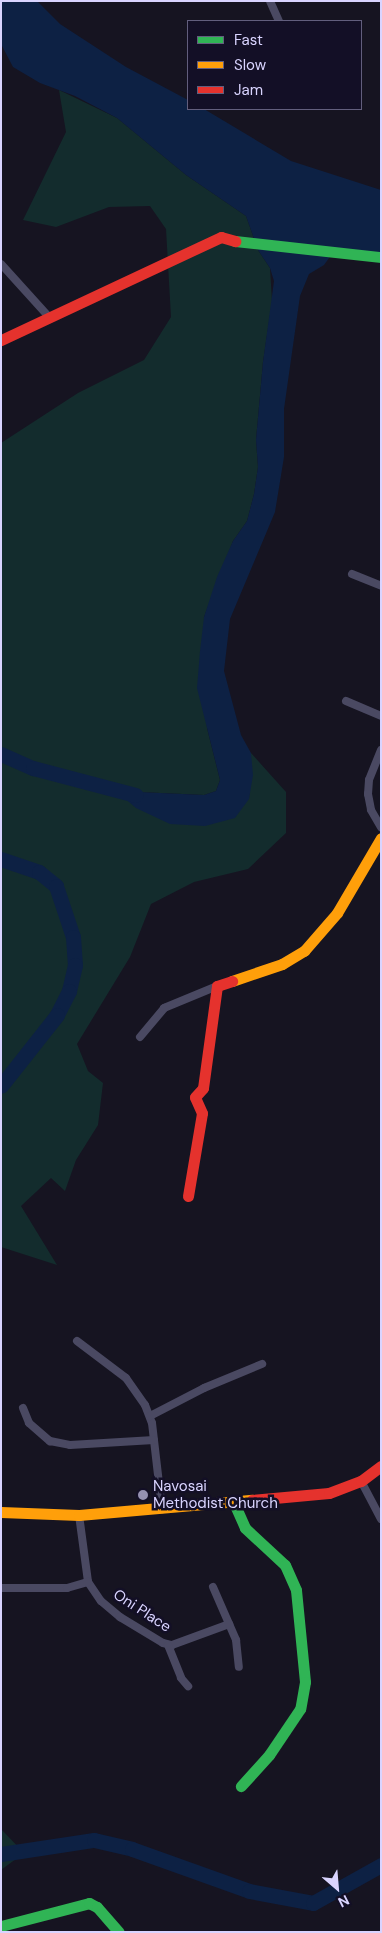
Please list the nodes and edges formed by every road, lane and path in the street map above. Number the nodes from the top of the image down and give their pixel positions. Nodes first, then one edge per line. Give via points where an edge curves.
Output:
1 (270, 1) edge
2 (279, 20) edge
3 (381, 257) edge
4 (1, 264) edge
5 (49, 317) junction
6 (1, 340) edge
7 (352, 574) dead end
8 (381, 586) edge
9 (346, 701) dead end
10 (381, 716) edge
11 (381, 750) edge
12 (381, 827) edge
13 (381, 838) edge
14 (217, 986) junction
15 (140, 1037) dead end
16 (188, 1196) dead end
17 (77, 1341) dead end
18 (262, 1364) dead end
19 (22, 1408) dead end
20 (150, 1416) junction
21 (154, 1440) junction
22 (381, 1466) edge
23 (361, 1482) junction
24 (234, 1503) junction
25 (162, 1509) junction
26 (1, 1512) edge
27 (79, 1515) junction
28 (381, 1519) edge
29 (88, 1582) junction
30 (213, 1587) dead end
31 (1, 1588) edge
32 (229, 1624) junction
33 (168, 1645) junction
34 (239, 1667) dead end
35 (188, 1686) dead end
36 (241, 1786) dead end
37 (1, 1926) edge
38 (118, 1932) edge

1 - 2 street
3 - 5 street via 253,245 221,237
4 - 5 street
5 - 6 street
7 - 8 street
9 - 10 street
11 - 12 street via 369,780 368,794 371,810
13 - 14 street via 337,913 304,951 282,964
14 - 15 street via 164,1008
14 - 16 street via 203,1088 195,1097 202,1113
17 - 20 street via 126,1378
18 - 20 street via 204,1388
19 - 21 street via 29,1423 50,1441 70,1445
20 - 21 street
21 - 25 street
22 - 23 street
23 - 24 street via 329,1493
23 - 28 street
24 - 25 street
24 - 36 street via 245,1528 285,1565 296,1590 305,1682 300,1709 269,1755
25 - 27 street
26 - 27 street
27 - 29 street, Oni Place
29 - 31 street via 67,1588
29 - 33 street, Oni Place via 101,1601 120,1618
30 - 32 street
32 - 33 street via 185,1643
32 - 34 street via 236,1640
33 - 35 street via 181,1678
37 - 38 street via 89,1902

